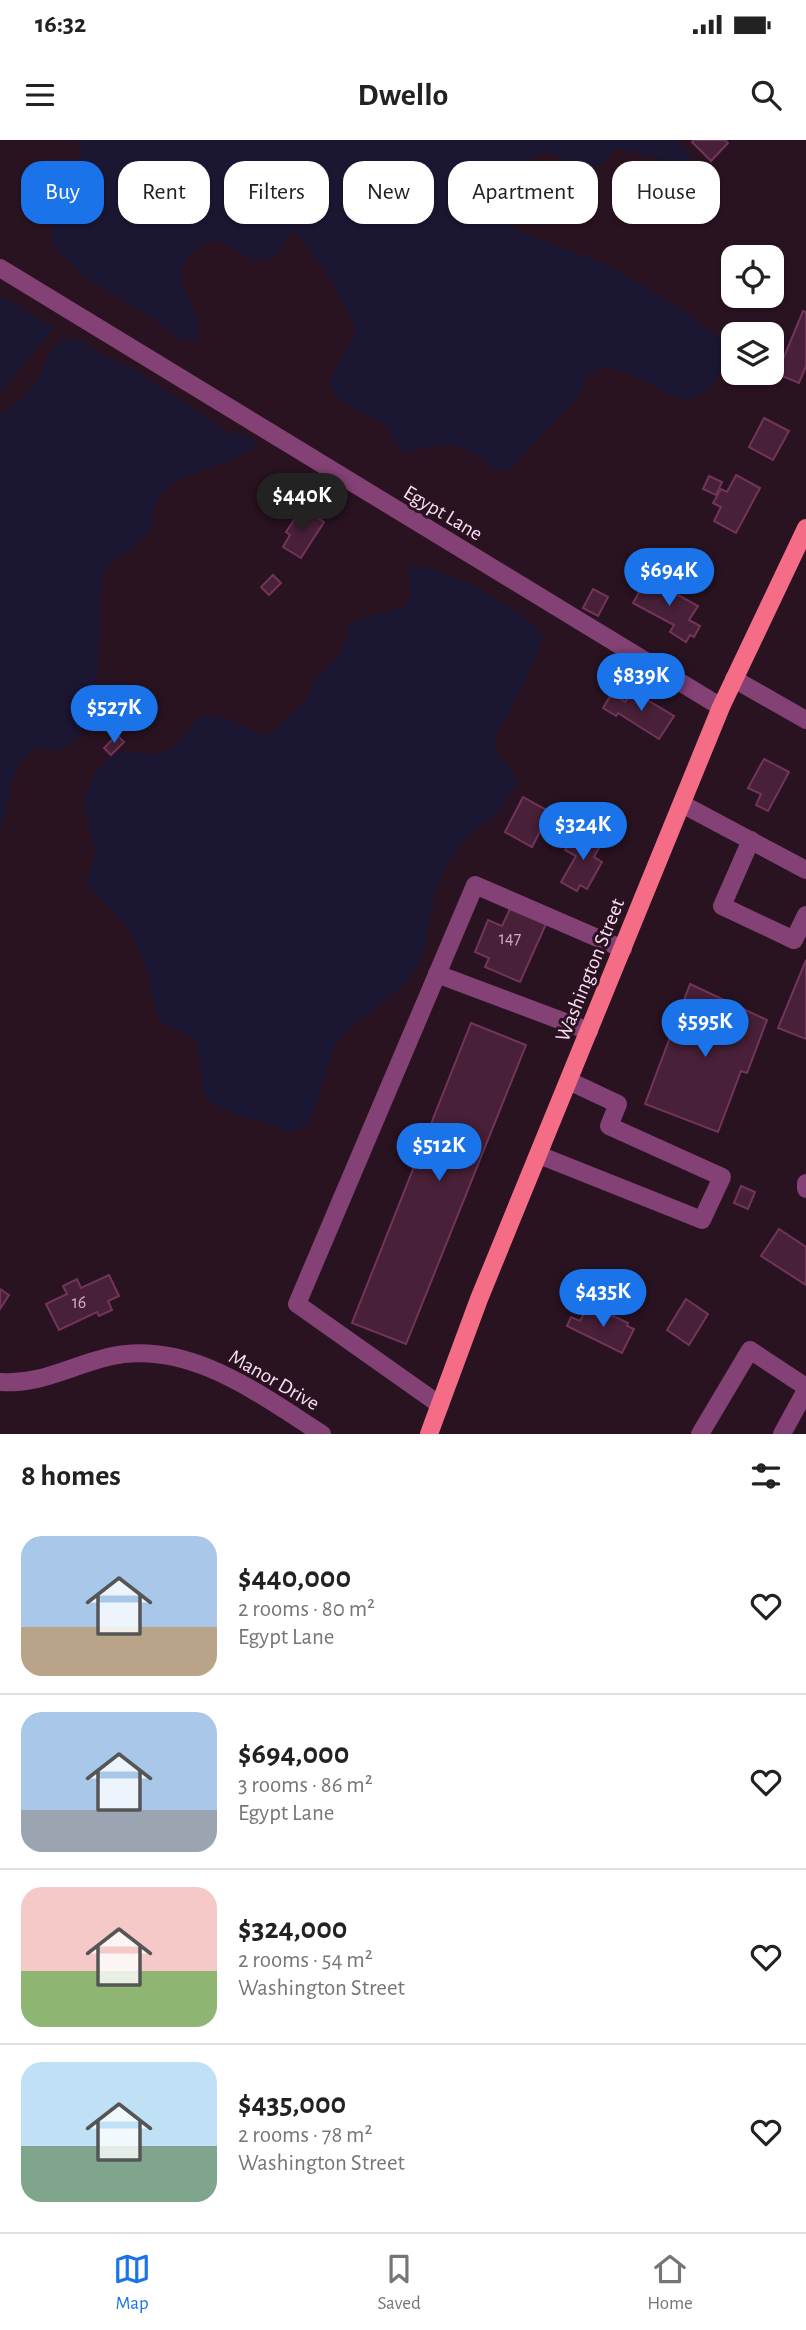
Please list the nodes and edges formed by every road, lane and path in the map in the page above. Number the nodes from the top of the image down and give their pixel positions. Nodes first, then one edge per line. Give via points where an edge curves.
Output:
1 (0, 268) edge
2 (806, 528) edge
3 (734, 678) junction
4 (721, 707) junction
5 (806, 720) edge
6 (682, 804) junction
7 (751, 840) junction
8 (806, 870) edge
9 (806, 915) edge
10 (623, 949) junction
11 (437, 974) junction
12 (589, 1031) junction
13 (569, 1081) junction
14 (539, 1155) junction
15 (806, 1183) edge
16 (806, 1189) edge
17 (0, 1382) edge
18 (806, 1388) edge
19 (440, 1405) junction
20 (322, 1434) edge
21 (429, 1434) edge
22 (700, 1434) edge
23 (782, 1434) edge

1 - 4 street, Egypt Lane
2 - 3 main road, Washington Street
3 - 4 main road, Washington Street
3 - 5 street
4 - 6 main road, Washington Street
6 - 7 street
6 - 10 main road, Washington Street
7 - 8 street
7 - 9 street via 722,906 794,940
10 - 11 street via 475,885
10 - 12 main road, Washington Street
11 - 12 street
11 - 19 street via 297,1304
12 - 13 main road, Washington Street
13 - 14 main road, Washington Street
13 - 14 street via 618,1104 609,1126 722,1177 702,1220
14 - 19 main road, Washington Street
15 - 16 street
17 - 20 street, Manor Drive via 32,1382 104,1357 155,1353 178,1357 237,1381
18 - 22 street via 750,1350
18 - 23 street
19 - 21 main road, Washington Street

